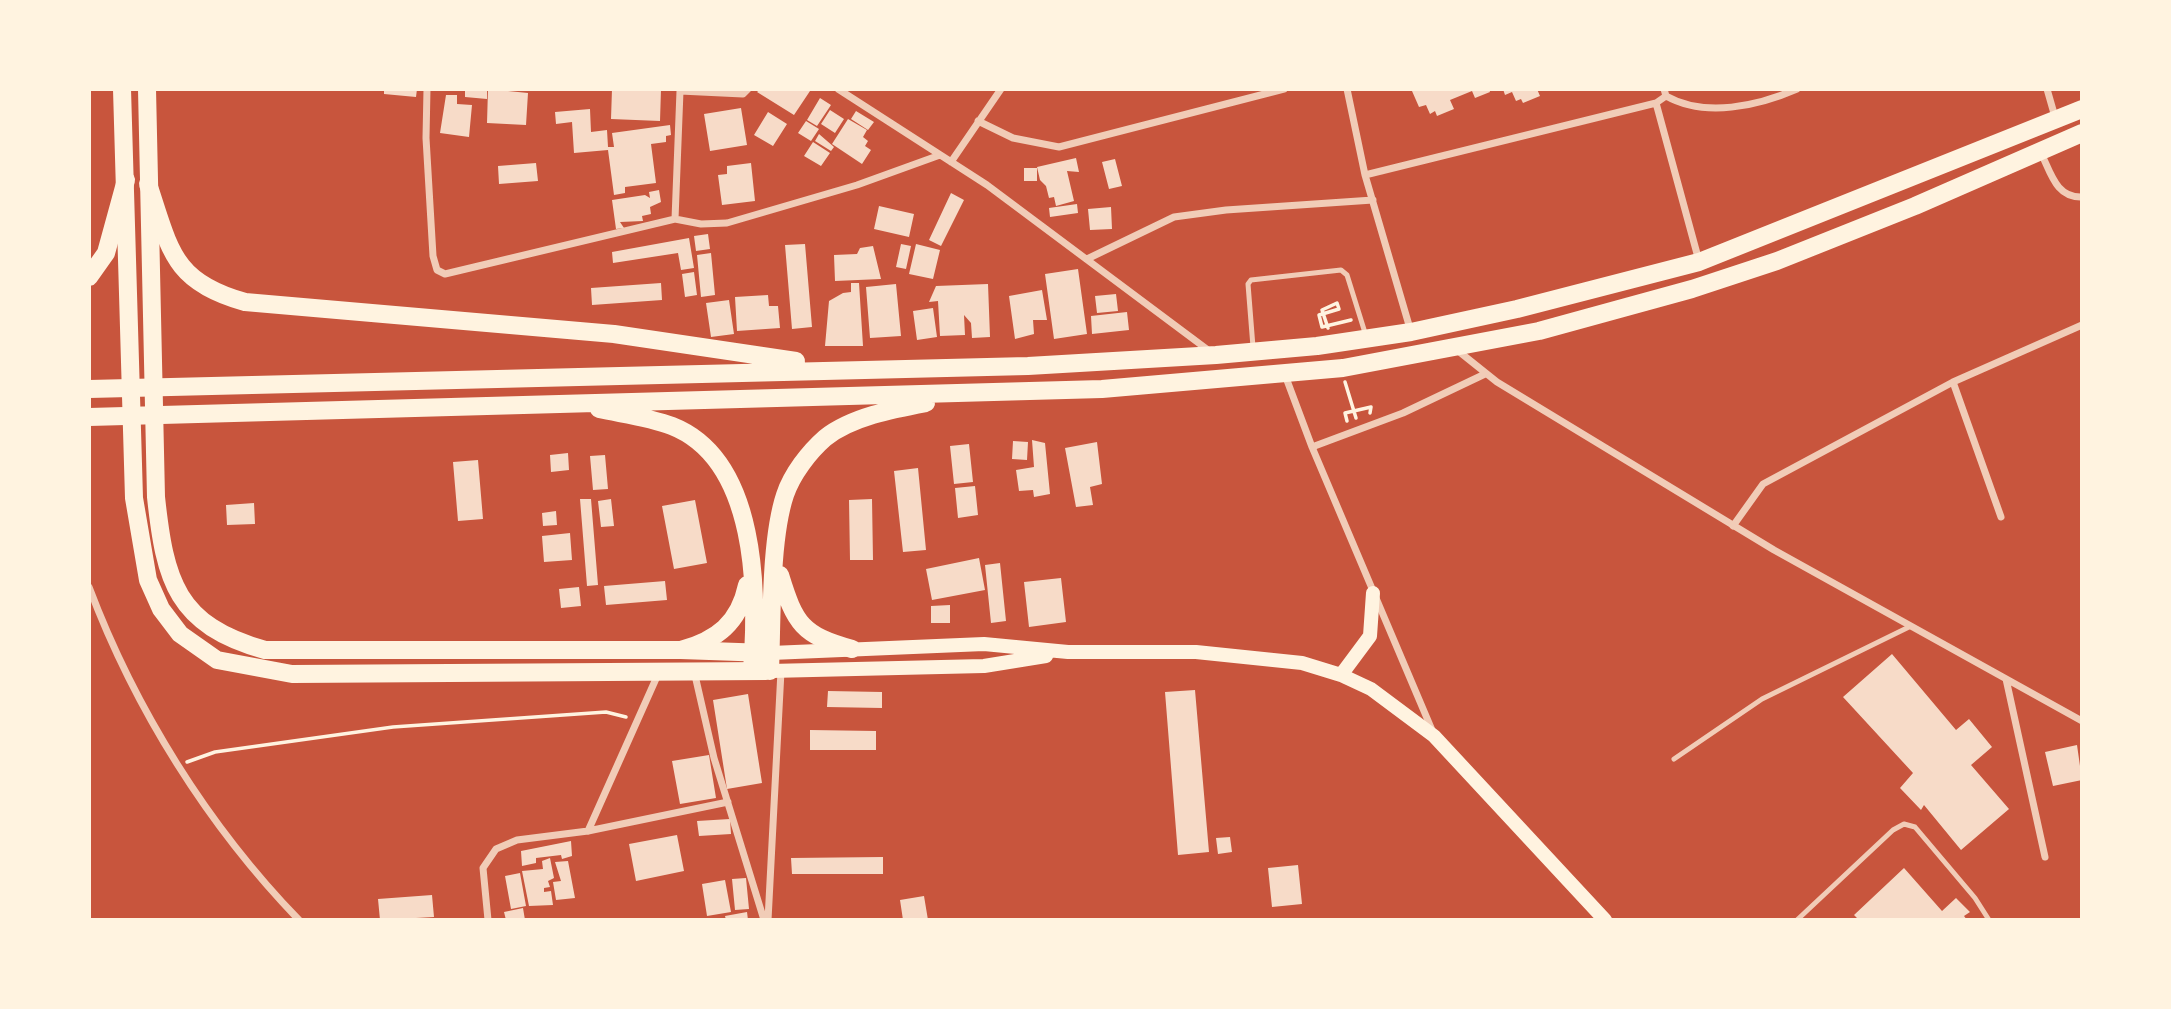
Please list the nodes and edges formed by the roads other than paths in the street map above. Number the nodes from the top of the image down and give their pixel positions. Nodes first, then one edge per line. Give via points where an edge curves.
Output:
1 (122, 89) edge
2 (147, 89) edge
3 (428, 89) edge
4 (748, 89) edge
5 (838, 89) edge
6 (1002, 89) edge
7 (1284, 89) edge
8 (1347, 89) edge
9 (1797, 89) edge
10 (2047, 89) edge
11 (678, 90) edge
12 (1665, 93) edge
13 (1656, 103) junction
14 (2082, 109) edge
15 (978, 121) junction
16 (2057, 121) junction
17 (2082, 133) edge
18 (2039, 151) junction
19 (940, 155) junction
20 (951, 162) junction
21 (1365, 175) junction
22 (126, 180) junction
23 (148, 184) junction
24 (1373, 200) junction
25 (2081, 200) edge
26 (675, 219) junction
27 (1087, 259) junction
28 (1699, 262) junction
29 (89, 277) edge
30 (2082, 325) edge
31 (1411, 332) junction
32 (1367, 339) junction
33 (1455, 349) junction
34 (1254, 352) junction
35 (1216, 355) junction
36 (848, 368) junction
37 (1485, 374) junction
38 (1285, 375) junction
39 (1953, 383) junction
40 (89, 389) edge
41 (982, 393) junction
42 (571, 403) junction
43 (92, 420) edge
44 (1311, 447) junction
45 (2001, 517) dead end
46 (1733, 526) junction
47 (776, 563) junction
48 (750, 568) junction
49 (89, 587) edge
50 (1373, 593) junction
51 (1912, 626) junction
52 (852, 649) junction
53 (681, 650) junction
54 (1068, 652) junction
55 (765, 664) junction
56 (694, 671) junction
57 (659, 672) junction
58 (1341, 675) junction
59 (2006, 679) junction
60 (2082, 720) edge
61 (1434, 736) junction
62 (1674, 759) dead end
63 (728, 802) junction
64 (588, 831) junction
65 (2045, 857) dead end
66 (1802, 918) edge
67 (299, 920) edge
68 (488, 920) edge
69 (766, 920) edge
70 (1605, 920) edge
71 (1989, 920) edge

1 - 22 main road
2 - 23 main road
3 - 26 street via 433,256 442,274
4 - 11 street via 743,93
5 - 19 street
6 - 15 street
7 - 15 street via 1059,147 1013,138
8 - 21 street
9 - 12 street via 1771,100 1708,109 1683,106
10 - 16 street
11 - 26 street
12 - 13 street
13 - 21 street
13 - 28 street
14 - 16 main road
15 - 20 street
16 - 28 main road
17 - 18 main road
18 - 25 street via 2060,192
18 - 33 main road via 1777,261 1539,331
19 - 20 street
19 - 26 street via 727,223
20 - 27 street
21 - 24 street
22 - 29 main road via 106,253
22 - 57 main road via 134,498 145,570 161,609 180,634 217,660 292,674
23 - 36 main road via 174,257 192,280 245,302 614,334
23 - 53 main road via 156,497 162,552 173,585 198,619 230,640 265,650
24 - 27 street via 1174,217
24 - 31 street
27 - 35 street
28 - 31 main road via 1605,289
30 - 39 street
31 - 32 main road
32 - 34 main road
32 - 34 lane via 1347,275 1341,270 1251,280
33 - 37 street
33 - 38 main road
34 - 35 main road
35 - 36 main road via 1028,366
36 - 40 main road
37 - 44 street via 1403,413
37 - 46 street
38 - 41 main road
38 - 44 street
39 - 45 street
39 - 46 street via 1767,481
41 - 42 main road
41 - 47 main road via 902,407 827,437 785,492
42 - 43 main road
42 - 48 main road via 672,426 697,441 731,482 743,509
44 - 50 street
46 - 51 street
47 - 52 main road via 796,619 807,632
47 - 55 main road
48 - 53 main road via 744,598 725,631
48 - 55 main road
49 - 67 street via 131,683 179,765 227,836
50 - 58 main road via 1370,636
50 - 61 street
51 - 59 street
51 - 62 lane via 1762,699
52 - 54 main road via 984,644
52 - 55 main road
53 - 55 main road
54 - 55 main road via 984,666
54 - 58 main road via 1237,654 1302,663
55 - 56 main road
55 - 69 street
56 - 57 main road
56 - 63 street
57 - 64 street
58 - 61 main road via 1371,689
59 - 60 street
59 - 65 street
61 - 70 main road
63 - 64 street
63 - 69 street
64 - 68 street via 517,839 496,849 483,868
66 - 71 lane via 1904,824 1915,827

